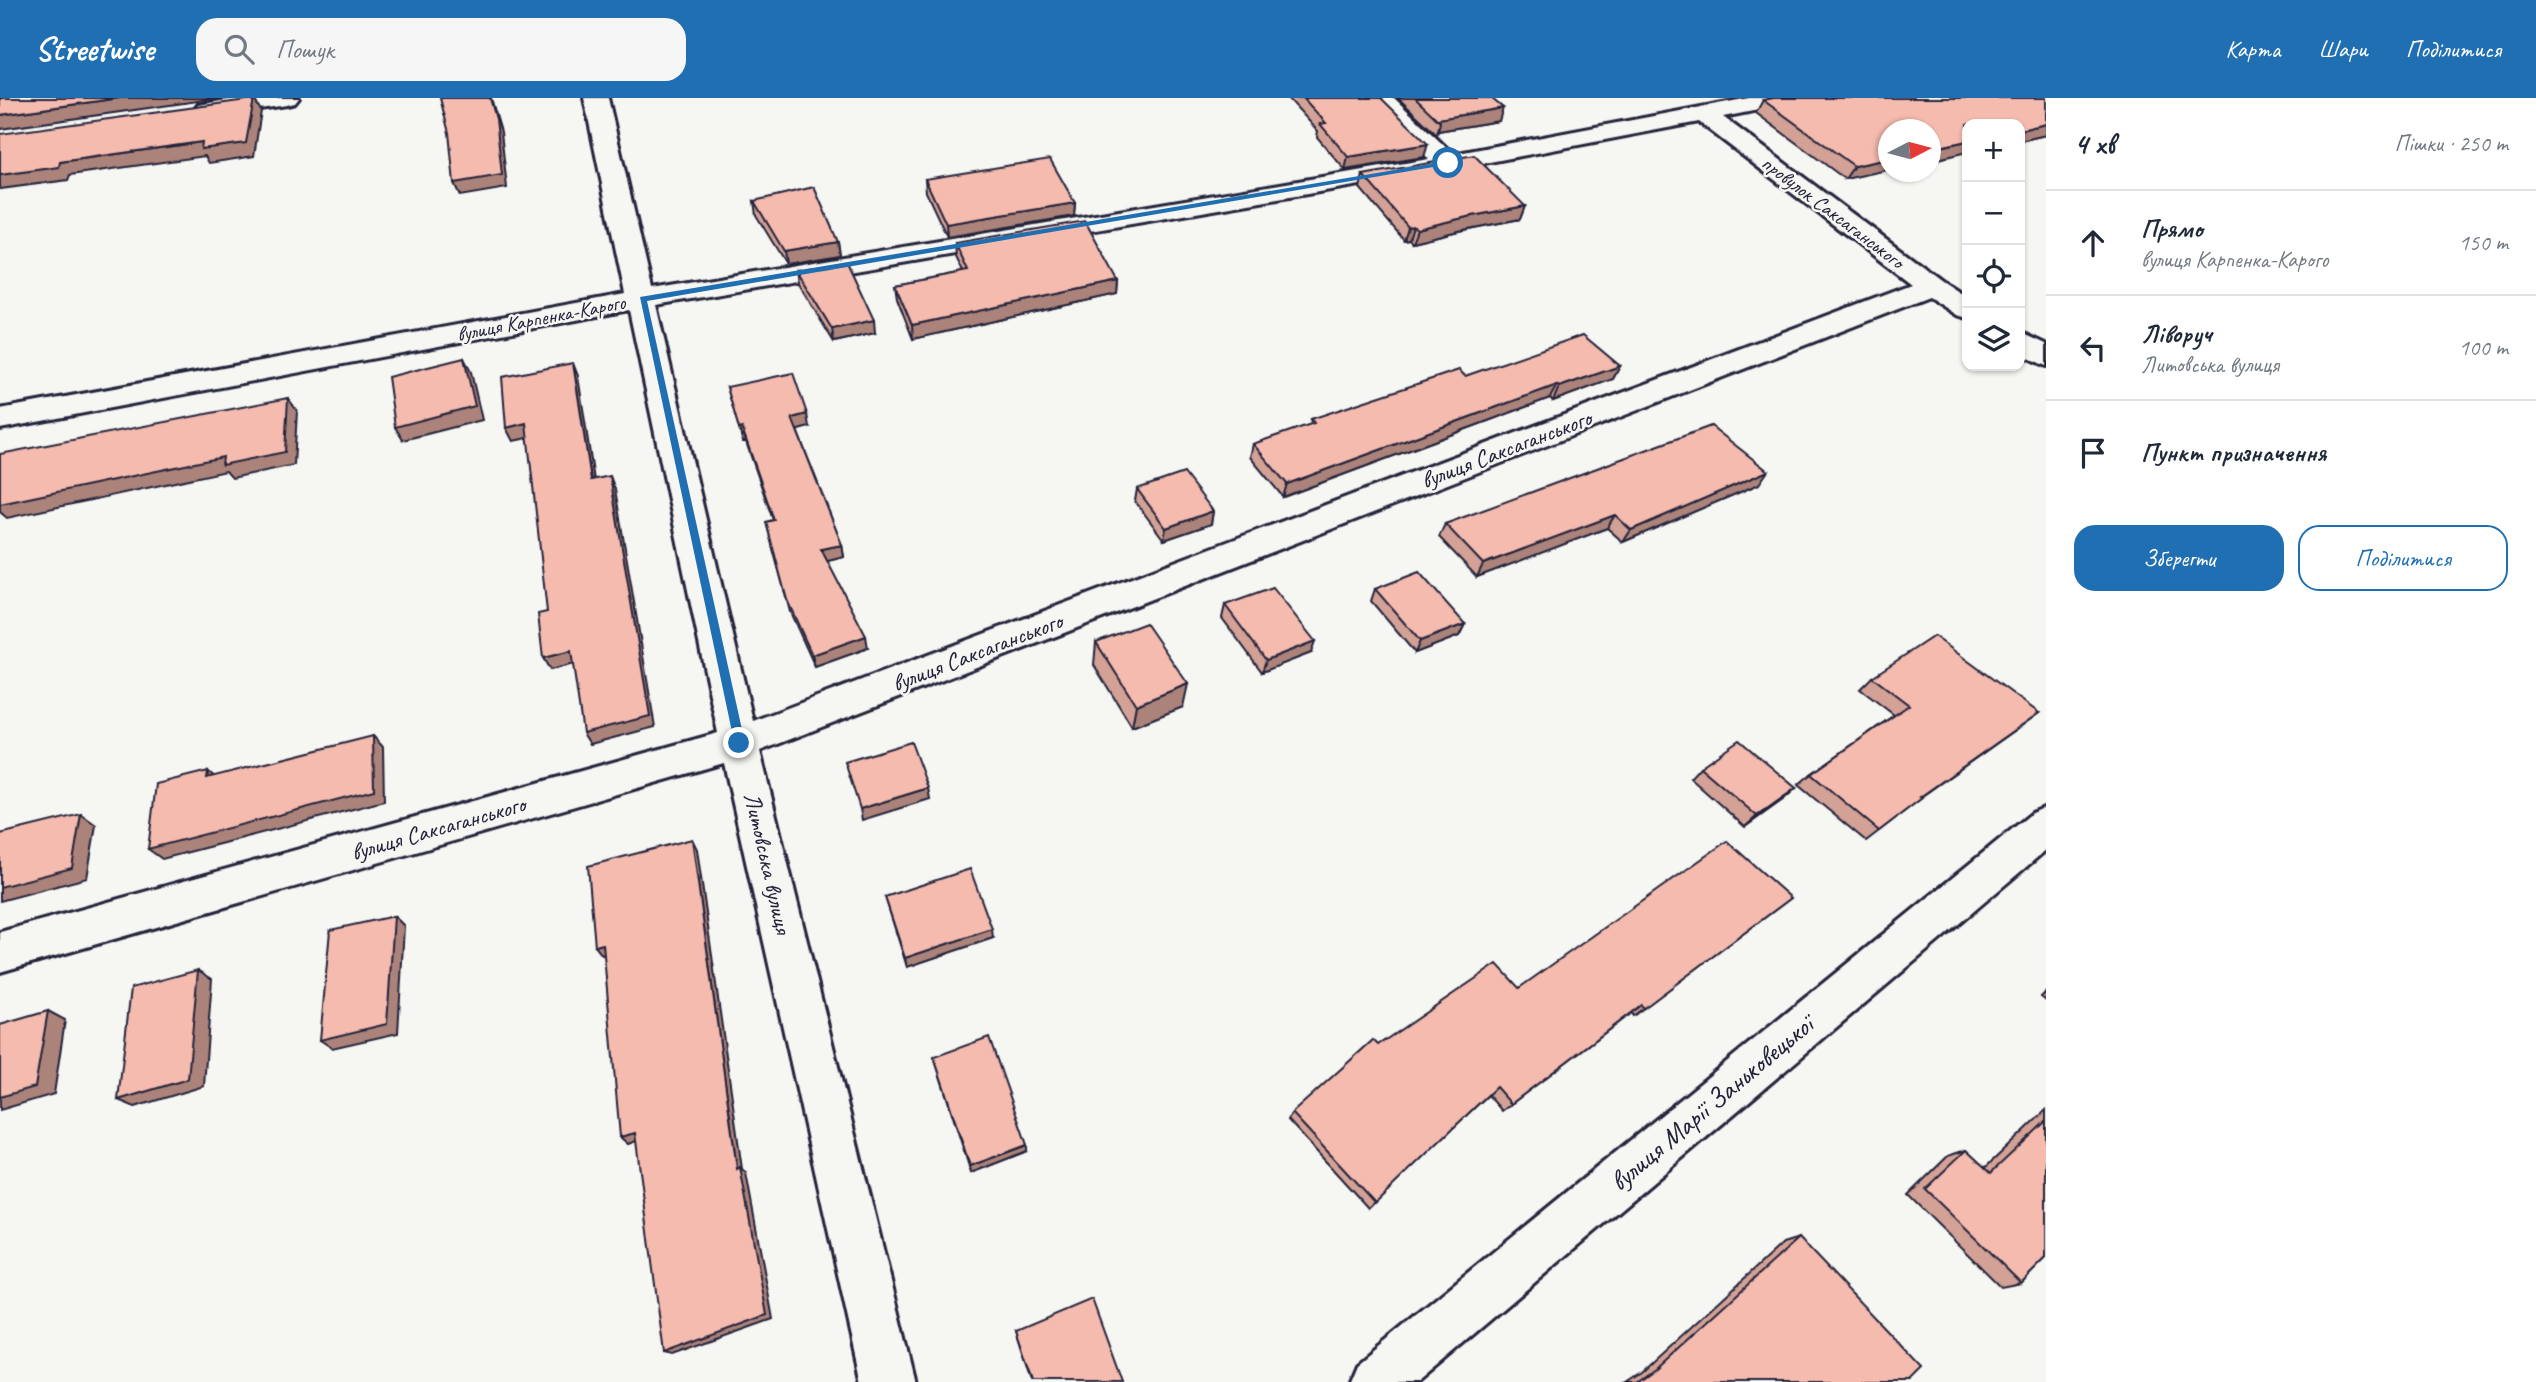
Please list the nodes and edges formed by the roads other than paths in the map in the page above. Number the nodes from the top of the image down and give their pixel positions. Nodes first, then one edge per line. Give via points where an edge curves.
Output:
1 (287, 98) edge
2 (596, 98) edge
3 (1381, 98) edge
4 (1786, 98) edge
5 (1702, 113) junction
6 (178, 114) edge
7 (1448, 163) junction
8 (1931, 286) junction
9 (643, 299) junction
10 (1965, 308) edge
11 (2025, 344) edge
12 (2046, 357) edge
13 (0, 419) edge
14 (739, 743) junction
15 (2046, 825) edge
16 (0, 952) edge
17 (889, 1382) edge
18 (1376, 1382) edge

1 - 6 street
2 - 9 street, Литовська вулиця
3 - 7 street
4 - 5 street, вулиця Карпенка-Карого
5 - 7 street, вулиця Карпенка-Карого
5 - 8 street, провулок Саксаганського
7 - 9 street, вулиця Карпенка-Карого
8 - 10 street, провулок Саксаганського
8 - 14 street, вулиця Саксаганського
9 - 13 street, вулиця Карпенка-Карого
9 - 14 street, Литовська вулиця
11 - 12 street
14 - 16 street, вулиця Саксаганського
14 - 17 street, Литовська вулиця
15 - 18 street, вулиця Марії Заньковецької

